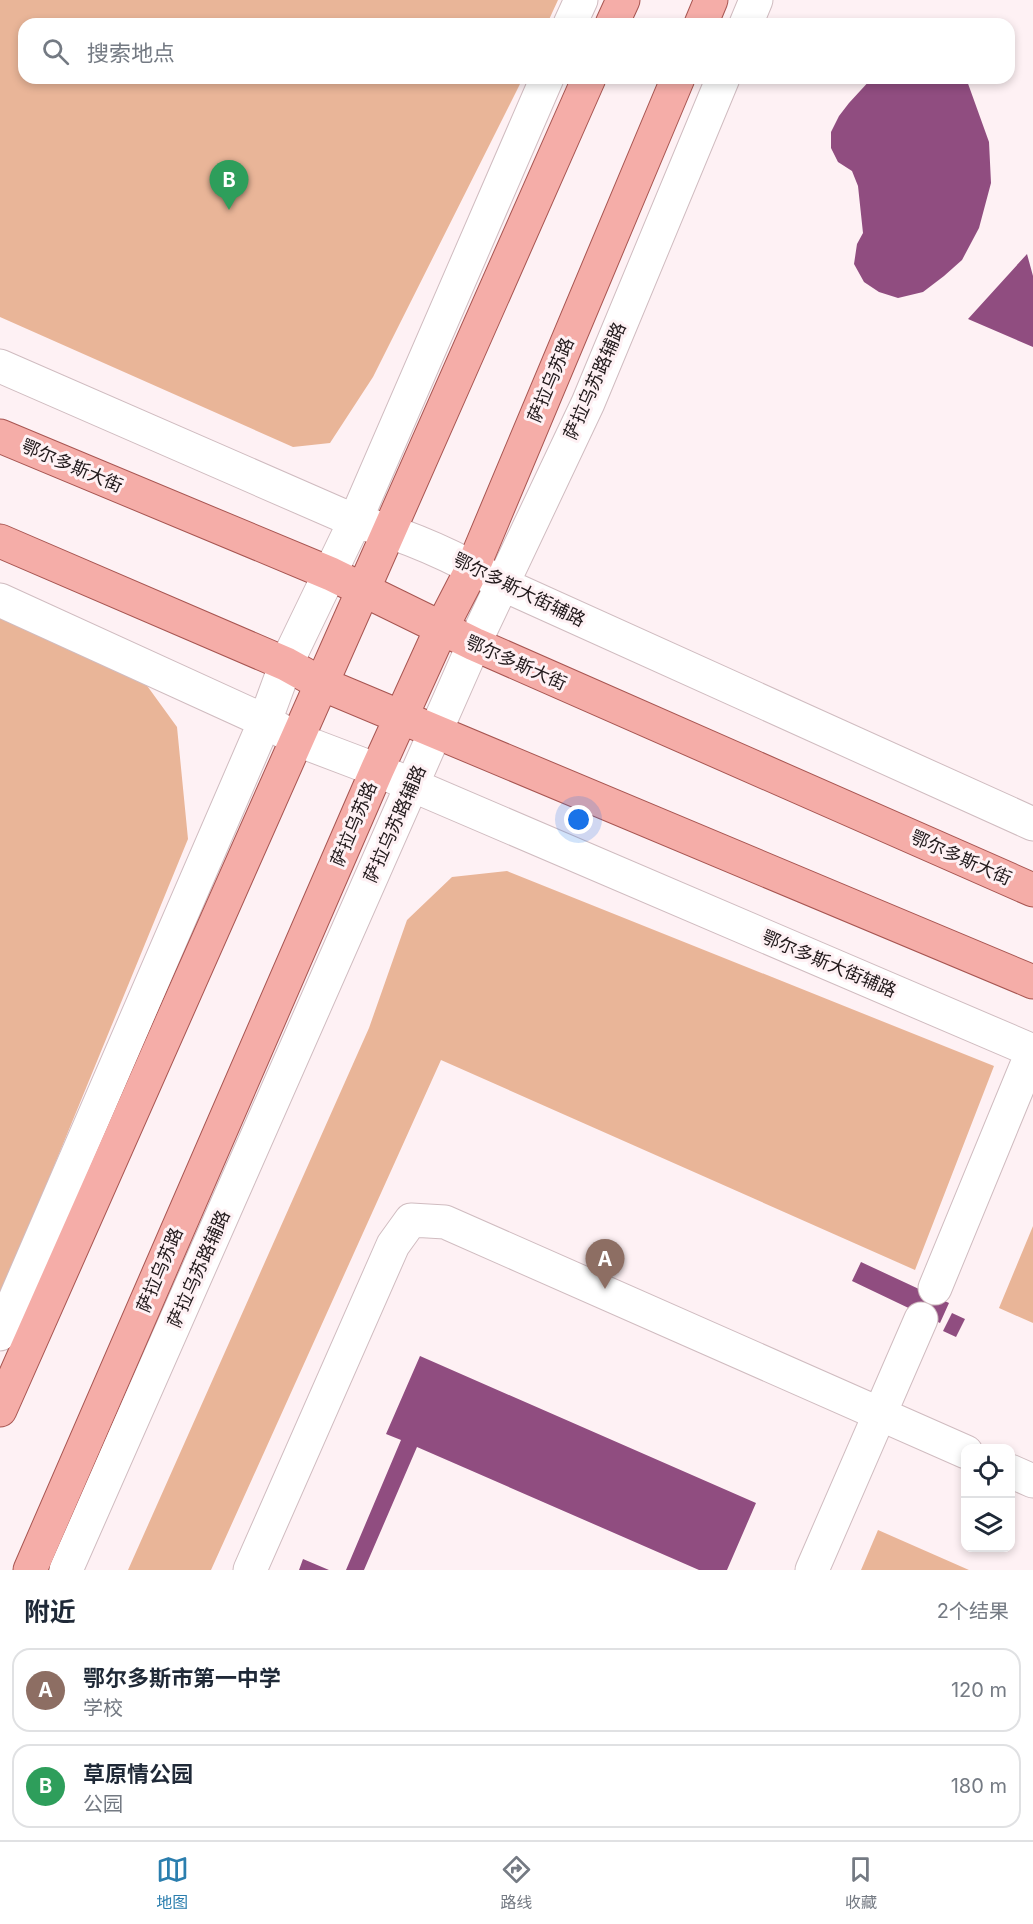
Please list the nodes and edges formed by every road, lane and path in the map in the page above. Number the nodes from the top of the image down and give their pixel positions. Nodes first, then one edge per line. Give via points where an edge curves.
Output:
1 (581, 0) edge
2 (623, 0) edge
3 (711, 0) edge
4 (756, 0) edge
5 (573, 18) edge
6 (615, 18) edge
7 (704, 18) edge
8 (748, 18) edge
9 (544, 84) edge
10 (586, 84) edge
11 (675, 84) edge
12 (721, 84) edge
13 (0, 366) edge
14 (0, 436) edge
15 (355, 520) junction
16 (390, 530) junction
17 (0, 541) edge
18 (473, 567) junction
19 (331, 574) junction
20 (502, 584) junction
21 (362, 590) junction
22 (0, 600) edge
23 (441, 628) junction
24 (474, 644) junction
25 (286, 664) junction
26 (322, 684) junction
27 (401, 718) junction
28 (265, 721) junction
29 (436, 732) junction
30 (298, 740) junction
31 (377, 770) junction
32 (412, 786) junction
33 (1033, 824) edge
34 (1033, 890) edge
35 (1033, 982) edge
36 (1033, 1051) edge
37 (935, 1287) dead end
38 (921, 1319) dead end
39 (0, 1334) edge
40 (0, 1410) edge
41 (880, 1414) junction
42 (961, 1450) edge
43 (1015, 1473) edge
44 (1033, 1481) edge
45 (30, 1570) edge
46 (66, 1570) edge
47 (250, 1570) edge
48 (812, 1570) edge

1 - 5 street
2 - 6 main road
3 - 7 main road
4 - 8 street
9 - 15 street
10 - 16 main road
11 - 18 main road, 萨拉乌苏路
12 - 20 street, 萨拉乌苏路辅路 via 588,403
13 - 15 street, 鄂尔多斯大街辅路
14 - 19 main road, 鄂尔多斯大街
15 - 16 street, 鄂尔多斯大街辅路
15 - 19 street
16 - 18 street, 鄂尔多斯大街辅路
16 - 21 main road
17 - 25 main road
18 - 20 street, 鄂尔多斯大街辅路
18 - 23 main road, 萨拉乌苏路
19 - 21 main road, 鄂尔多斯大街
19 - 25 street
20 - 24 street, 萨拉乌苏路辅路
20 - 33 street, 鄂尔多斯大街辅路
21 - 23 main road, 鄂尔多斯大街
21 - 26 main road
22 - 28 street, 鄂尔多斯大街辅路
23 - 24 main road, 鄂尔多斯大街
23 - 27 main road, 萨拉乌苏路
24 - 29 street, 萨拉乌苏路辅路
24 - 34 main road, 鄂尔多斯大街
25 - 26 main road
25 - 28 street
26 - 27 main road
26 - 30 main road
27 - 29 main road
27 - 31 main road, 萨拉乌苏路
28 - 30 street, 鄂尔多斯大街辅路
28 - 39 street
29 - 32 street, 萨拉乌苏路辅路
29 - 35 main road
30 - 31 street, 鄂尔多斯大街辅路
30 - 40 main road
31 - 32 street, 鄂尔多斯大街辅路
31 - 45 main road, 萨拉乌苏路
32 - 36 street, 鄂尔多斯大街辅路
32 - 46 street, 萨拉乌苏路辅路
36 - 37 street
38 - 41 street
41 - 42 street
41 - 47 street via 445,1222 411,1220 393,1245
41 - 48 street
43 - 44 street

